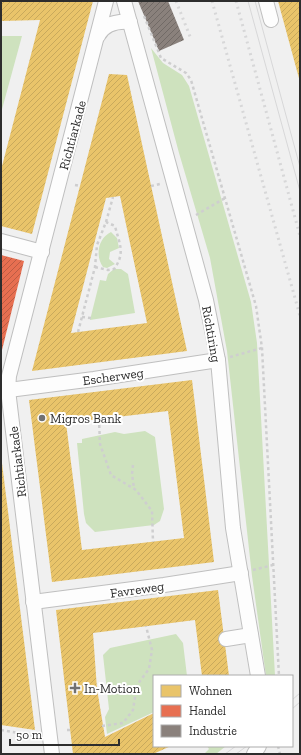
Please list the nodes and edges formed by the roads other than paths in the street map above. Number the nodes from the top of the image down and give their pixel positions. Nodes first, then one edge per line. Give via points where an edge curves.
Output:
1 (106, 1) edge
2 (124, 1) edge
3 (266, 1) edge
4 (271, 20) dead end
5 (130, 22) junction
6 (98, 37) junction
7 (1, 241) edge
8 (42, 252) junction
9 (218, 360) junction
10 (4, 391) edge
11 (6, 408) edge
12 (241, 572) junction
13 (33, 602) junction
14 (251, 635) junction
15 (226, 639) dead end
16 (258, 675) edge
17 (52, 754) edge

1 - 6 street, Richtiarkade
2 - 5 street, Richtiring
3 - 4 street
5 - 6 street via 111,24 101,31
5 - 9 street, Richtiring via 185,219
6 - 8 street, Richtiarkade
7 - 8 street
8 - 10 street, Richtiarkade
9 - 10 street, Escherweg
9 - 12 street, Richtiring via 233,528
10 - 11 street, Richtiarkade
11 - 13 street, Richtiarkade
12 - 13 street, Favreweg
12 - 14 street, Richtiring
13 - 17 street, Richtiarkade
14 - 15 street
14 - 16 street, Richtiring

